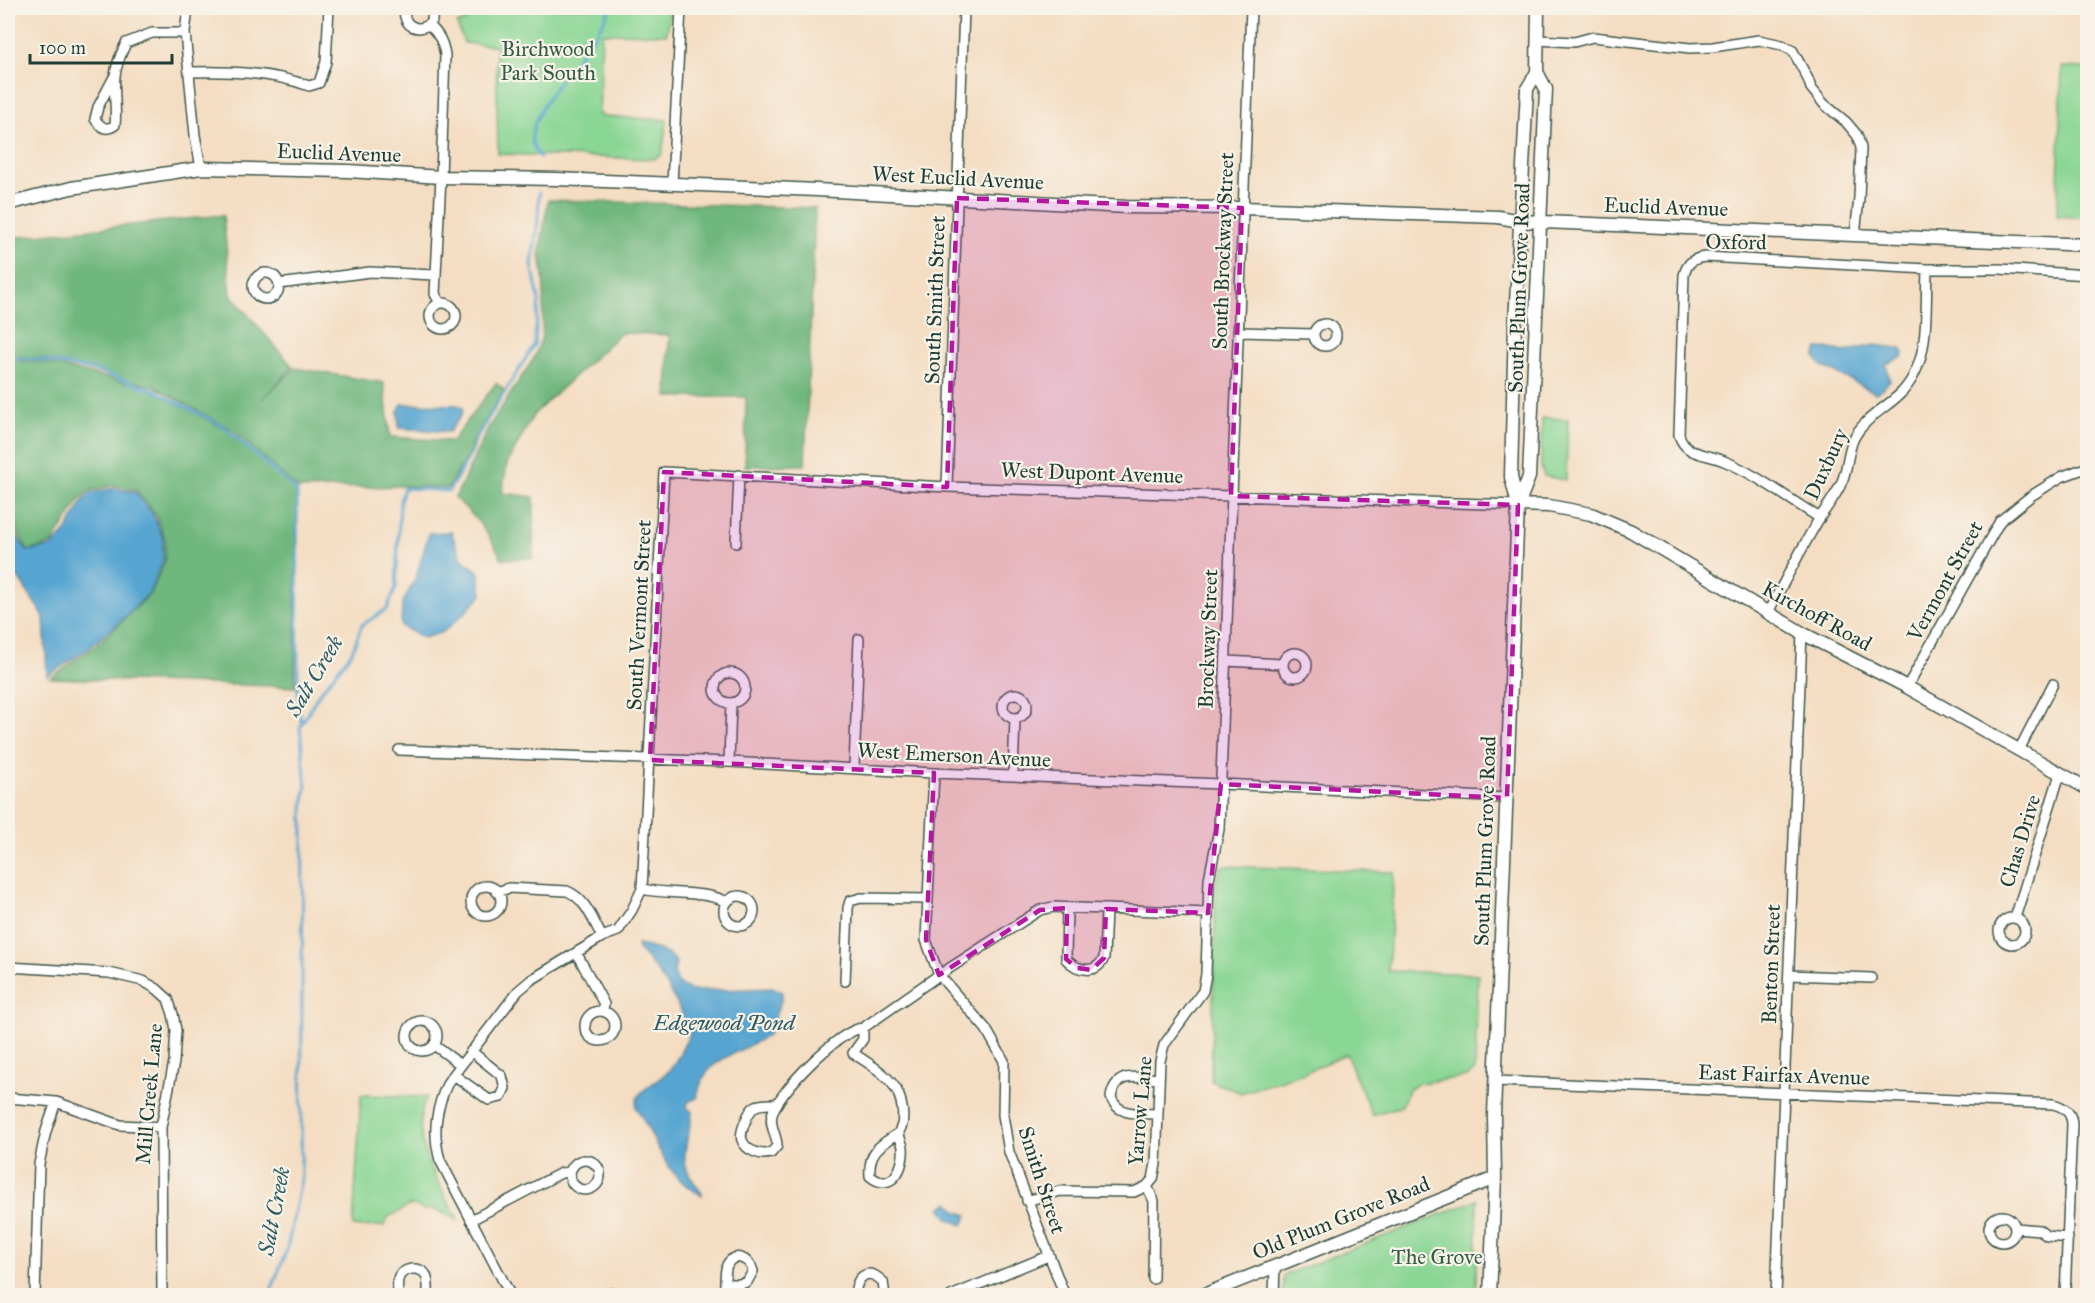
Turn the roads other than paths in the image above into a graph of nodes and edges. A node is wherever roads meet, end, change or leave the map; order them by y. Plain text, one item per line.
1 (188, 8) edge
2 (329, 8) edge
3 (405, 8) edge
4 (433, 8) edge
5 (681, 8) edge
6 (964, 8) edge
7 (1251, 8) edge
8 (1538, 8) edge
9 (429, 25) junction
10 (185, 33) junction
11 (1538, 40) junction
12 (189, 72) junction
13 (1537, 72) junction
14 (114, 77) junction
15 (201, 168) junction
16 (441, 177) junction
17 (672, 184) junction
18 (957, 198) junction
19 (8, 204) edge
20 (1242, 208) junction
21 (1520, 221) junction
22 (1541, 222) junction
23 (1855, 235) junction
24 (2088, 245) edge
25 (1927, 269) junction
26 (435, 274) junction
27 (2088, 275) edge
28 (279, 284) dead end
29 (440, 303) dead end
30 (1238, 332) junction
31 (1313, 334) dead end
32 (2088, 467) edge
33 (664, 472) joint
34 (739, 475) junction
35 (946, 487) junction
36 (1231, 496) junction
37 (1518, 505) junction
38 (1820, 518) junction
39 (736, 543) dead end
40 (1768, 612) junction
41 (1802, 633) junction
42 (859, 639) dead end
43 (1226, 661) junction
44 (1282, 664) dead end
45 (2054, 684) dead end
46 (1907, 687) junction
47 (731, 703) dead end
48 (1015, 718) dead end
49 (399, 750) dead end
50 (2019, 750) junction
51 (650, 760) junction
52 (729, 762) junction
53 (854, 768) junction
54 (934, 773) junction
55 (2060, 774) junction
56 (1013, 776) junction
57 (1221, 784) junction
58 (2088, 789) edge
59 (1507, 798) junction
60 (642, 889) junction
61 (497, 892) dead end
62 (928, 899) junction
63 (727, 902) dead end
64 (1067, 908) junction
65 (1106, 909) junction
66 (1208, 912) junction
67 (2015, 918) dead end
68 (602, 937) junction
69 (577, 954) junction
70 (8, 967) edge
71 (939, 975) junction
72 (1789, 975) junction
73 (1871, 978) dead end
74 (844, 981) dead end
75 (603, 1011) dead end
76 (863, 1028) junction
77 (836, 1043) junction
78 (434, 1045) dead end
79 (471, 1051) junction
80 (853, 1053) junction
81 (461, 1065) junction
82 (454, 1075) junction
83 (1159, 1079) junction
84 (1495, 1081) junction
85 (1783, 1093) junction
86 (8, 1098) edge
87 (56, 1102) junction
88 (776, 1104) junction
89 (1158, 1114) junction
90 (161, 1127) junction
91 (899, 1133) junction
92 (570, 1172) dead end
93 (1495, 1178) junction
94 (1147, 1186) junction
95 (1027, 1201) junction
96 (471, 1220) junction
97 (2016, 1228) dead end
98 (2068, 1238) junction
99 (1048, 1256) junction
100 (1275, 1265) junction
101 (1153, 1279) dead end
102 (725, 1284) dead end
103 (35, 1296) edge
104 (162, 1296) edge
105 (398, 1296) edge
106 (428, 1296) edge
107 (511, 1296) edge
108 (598, 1296) edge
109 (616, 1296) edge
110 (724, 1296) edge
111 (855, 1296) edge
112 (885, 1296) edge
113 (951, 1296) edge
114 (1065, 1296) edge
115 (1201, 1296) edge
116 (1274, 1296) edge
117 (1490, 1296) edge
118 (1776, 1296) edge
119 (2065, 1296) edge

1 - 10 street
2 - 12 street
3 - 9 street
4 - 9 street
5 - 17 street
6 - 18 street, South Smith Street
7 - 20 street, South Brockway Street
8 - 11 main road, South Plum Grove Road
9 - 16 street
10 - 12 street
10 - 14 street
11 - 13 main road, South Plum Grove Road
11 - 23 street
12 - 15 street
13 - 21 main road, South Plum Grove Road
13 - 22 main road, South Plum Grove Road
14 - 14 street
15 - 16 main road, Euclid Avenue
15 - 19 main road, Euclid Avenue
16 - 17 main road, Euclid Avenue
16 - 26 street
17 - 18 main road, West Euclid Avenue
18 - 20 main road, West Euclid Avenue
18 - 35 street, South Smith Street
20 - 21 main road, Euclid Avenue
20 - 30 street, South Brockway Street
21 - 22 main road, Euclid Avenue
21 - 37 main road, South Plum Grove Road
22 - 23 main road, Euclid Avenue
22 - 37 main road, South Plum Grove Road
23 - 24 main road, Euclid Avenue
25 - 27 street, Oxford
25 - 38 street, Duxbury
25 - 38 street, Oxford
26 - 28 street
26 - 29 street
30 - 31 street
30 - 36 street, South Brockway Street
32 - 46 street, Vermont Street
33 - 34 street, West Dupont Avenue
33 - 51 street, South Vermont Street
34 - 35 street, West Dupont Avenue
34 - 39 street
35 - 36 street, West Dupont Avenue
36 - 37 street, West Dupont Avenue
36 - 43 street, Brockway Street
37 - 40 main road, Kirchoff Road
37 - 59 main road, South Plum Grove Road
38 - 40 street, Duxbury
40 - 41 main road, Kirchoff Road
41 - 46 main road, Kirchoff Road
41 - 72 street, Benton Street
42 - 53 street
43 - 44 street
43 - 57 street, Brockway Street
45 - 50 street
46 - 50 main road, Kirchoff Road
47 - 52 street
48 - 56 street
49 - 51 street, West Emerson Avenue
50 - 55 main road, Kirchoff Road
51 - 52 street, West Emerson Avenue
51 - 60 street, South Vermont Street
52 - 53 street, West Emerson Avenue
53 - 54 street, West Emerson Avenue
54 - 56 street, West Emerson Avenue
54 - 62 street, Smith Street
55 - 58 main road, Kirchoff Road
55 - 67 street, Chas Drive
56 - 57 street, West Emerson Avenue
57 - 59 street, West Emerson Avenue
57 - 66 street, Yarrow Lane
59 - 84 main road, South Plum Grove Road
60 - 63 street
60 - 68 street
61 - 68 street
62 - 71 street, Smith Street
62 - 74 street
64 - 65 street
64 - 65 street
64 - 71 street
65 - 66 street
66 - 83 street, Yarrow Lane
68 - 69 street
69 - 75 street
69 - 79 street
70 - 90 street, Mill Creek Lane
71 - 76 street
71 - 95 street, Smith Street
72 - 73 street
72 - 85 street, Benton Street
76 - 77 street
76 - 80 street
77 - 80 street
77 - 88 street
78 - 81 street
79 - 81 street
79 - 82 street
80 - 91 street
81 - 82 street
82 - 96 street
83 - 89 street, Yarrow Lane
83 - 89 street
84 - 85 street, East Fairfax Avenue
84 - 93 main road, South Plum Grove Road
85 - 98 street, East Fairfax Avenue
85 - 118 street, Benton Street
86 - 87 street
87 - 90 street
87 - 103 street
88 - 88 street
89 - 94 street, Yarrow Lane
90 - 104 street, Mill Creek Lane
91 - 91 street
92 - 96 street
93 - 100 main road, Old Plum Grove Road
93 - 117 main road, South Plum Grove Road
94 - 95 street, Yarrow Lane
94 - 101 street
95 - 99 street, Smith Street
96 - 107 street
97 - 98 street
98 - 119 street
99 - 113 street
99 - 114 street, Smith Street
100 - 115 main road, Old Plum Grove Road
100 - 116 street
102 - 110 street
105 - 106 street
108 - 109 street
111 - 112 street

